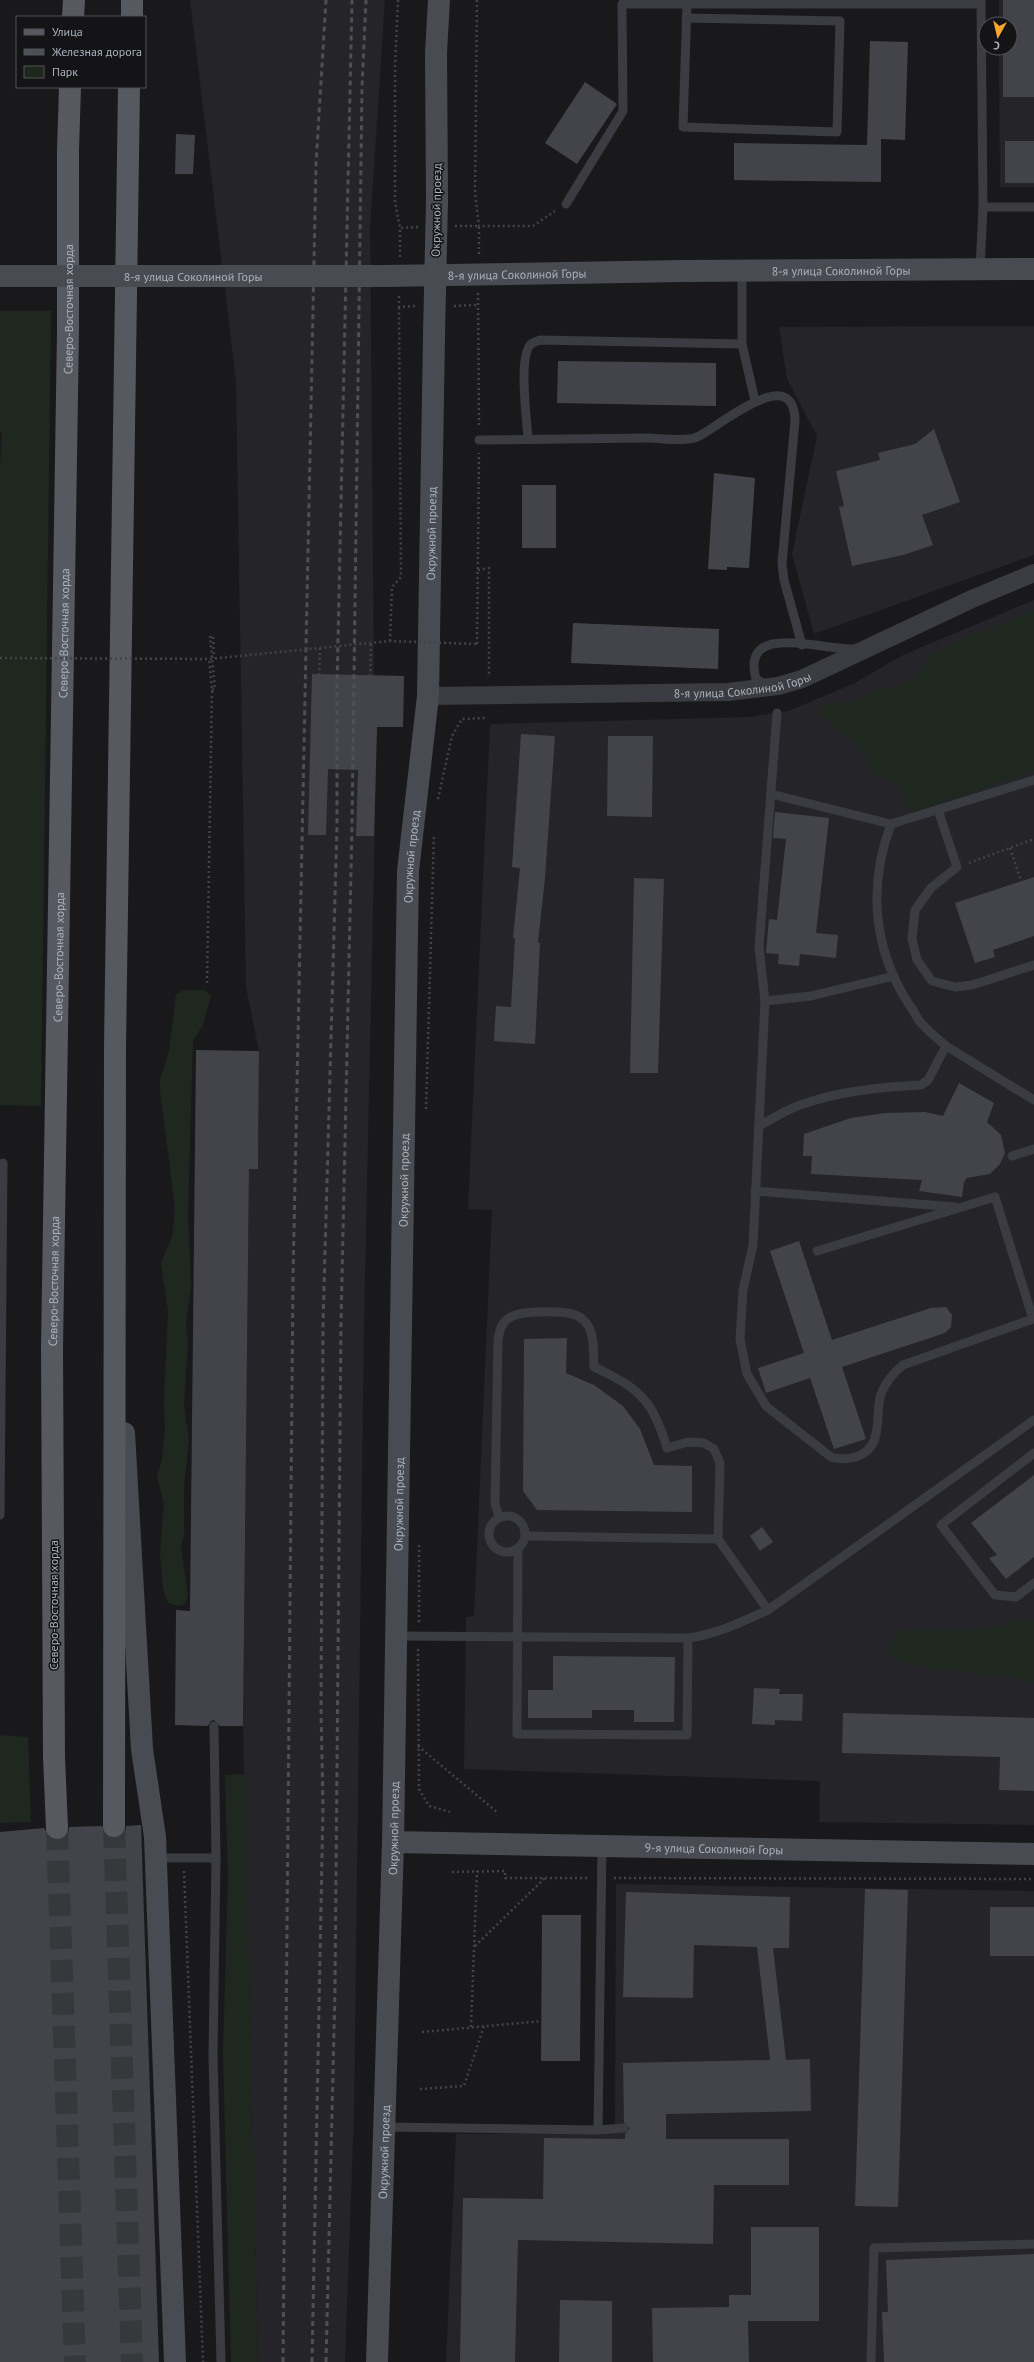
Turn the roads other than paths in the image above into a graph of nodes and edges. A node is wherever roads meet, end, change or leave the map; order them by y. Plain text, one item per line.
1 (74, 0) edge
2 (132, 0) edge
3 (440, 0) edge
4 (649, 2) edge
5 (699, 2) edge
6 (750, 2) edge
7 (835, 2) edge
8 (981, 2) edge
9 (686, 4) junction
10 (73, 16) edge
11 (132, 16) edge
12 (686, 18) junction
13 (70, 88) edge
14 (129, 88) edge
15 (566, 204) road end
16 (983, 207) junction
17 (1034, 207) edge
18 (980, 269) junction
19 (1034, 269) edge
20 (742, 270) junction
21 (435, 274) junction
22 (1, 276) edge
23 (742, 344) junction
24 (756, 401) junction
25 (528, 439) junction
26 (479, 440) dead end
27 (1034, 573) edge
28 (802, 644) junction
29 (872, 646) junction
30 (778, 686) junction
31 (428, 696) junction
32 (777, 713) dead end
33 (1034, 780) edge
34 (771, 794) junction
35 (938, 810) junction
36 (891, 824) junction
37 (1034, 965) edge
38 (894, 976) junction
39 (765, 1001) junction
40 (946, 1046) junction
41 (1034, 1100) edge
42 (759, 1126) junction
43 (1034, 1149) edge
44 (1012, 1156) dead end
45 (3, 1163) dead end
46 (755, 1191) junction
47 (960, 1207) junction
48 (817, 1251) dead end
49 (114, 1270) junction
50 (1034, 1319) edge
51 (1, 1374) edge
52 (1034, 1420) edge
53 (1034, 1453) edge
54 (0, 1515) edge
55 (499, 1517) junction
56 (525, 1536) junction
57 (718, 1539) junction
58 (518, 1548) junction
59 (1034, 1583) edge
60 (768, 1610) junction
61 (396, 1636) junction
62 (517, 1637) junction
63 (688, 1638) junction
64 (214, 1726) dead end
65 (114, 1826) tunnel mouth
66 (57, 1828) tunnel mouth
67 (393, 1842) junction
68 (602, 1846) junction
69 (1034, 1854) edge
70 (155, 1858) junction
71 (216, 1858) junction
72 (384, 2127) junction
73 (624, 2128) dead end
74 (598, 2130) junction
75 (1034, 2244) edge
76 (174, 2362) edge
77 (221, 2362) edge
78 (377, 2362) edge
79 (871, 2362) edge

1 - 10 main road
2 - 11 main road
3 - 21 street, Окружной проезд, bridge
4 - 9 lane
4 - 15 lane
5 - 6 lane
5 - 9 lane
6 - 7 lane
7 - 8 lane
8 - 16 lane
9 - 12 lane
12 - 12 lane
13 - 66 main road, Северо-Восточная хорда
14 - 49 main road
16 - 17 lane
16 - 18 lane
18 - 19 street, 8-я улица Соколиной Горы
18 - 20 street, 8-я улица Соколиной Горы
20 - 21 street, 8-я улица Соколиной Горы, bridge
20 - 23 lane
21 - 22 street, 8-я улица Соколиной Горы, bridge
21 - 31 street, Окружной проезд, bridge
23 - 24 lane
23 - 25 lane
24 - 25 lane
24 - 28 lane
25 - 26 lane
27 - 29 street, 8-я улица Соколиной Горы
28 - 29 lane
28 - 30 lane
29 - 30 street, 8-я улица Соколиной Горы
30 - 31 street, 8-я улица Соколиной Горы
31 - 61 street, Окружной проезд
32 - 34 lane
33 - 35 lane
34 - 36 lane
34 - 39 lane
35 - 36 lane
35 - 37 lane
36 - 38 lane
38 - 39 lane
38 - 40 lane
39 - 42 lane
40 - 41 lane
40 - 42 lane
42 - 46 lane
43 - 44 lane
45 - 51 lane
46 - 47 lane
46 - 50 lane
47 - 48 lane
47 - 50 lane
49 - 65 main road
49 - 70 street
51 - 54 lane
52 - 60 lane
53 - 59 lane
55 - 56 lane
55 - 57 lane
55 - 58 lane
56 - 57 lane
56 - 58 lane
57 - 60 lane
58 - 62 lane
60 - 63 lane
61 - 62 lane
61 - 67 street, Окружной проезд
62 - 63 lane
62 - 63 lane
64 - 71 lane
67 - 68 street, 9-я улица Соколиной Горы
67 - 72 street, Окружной проезд
68 - 69 street, 9-я улица Соколиной Горы
68 - 74 lane
70 - 71 lane
70 - 76 street
71 - 77 lane
72 - 74 lane
72 - 78 street, Окружной проезд
73 - 74 lane
75 - 79 lane

